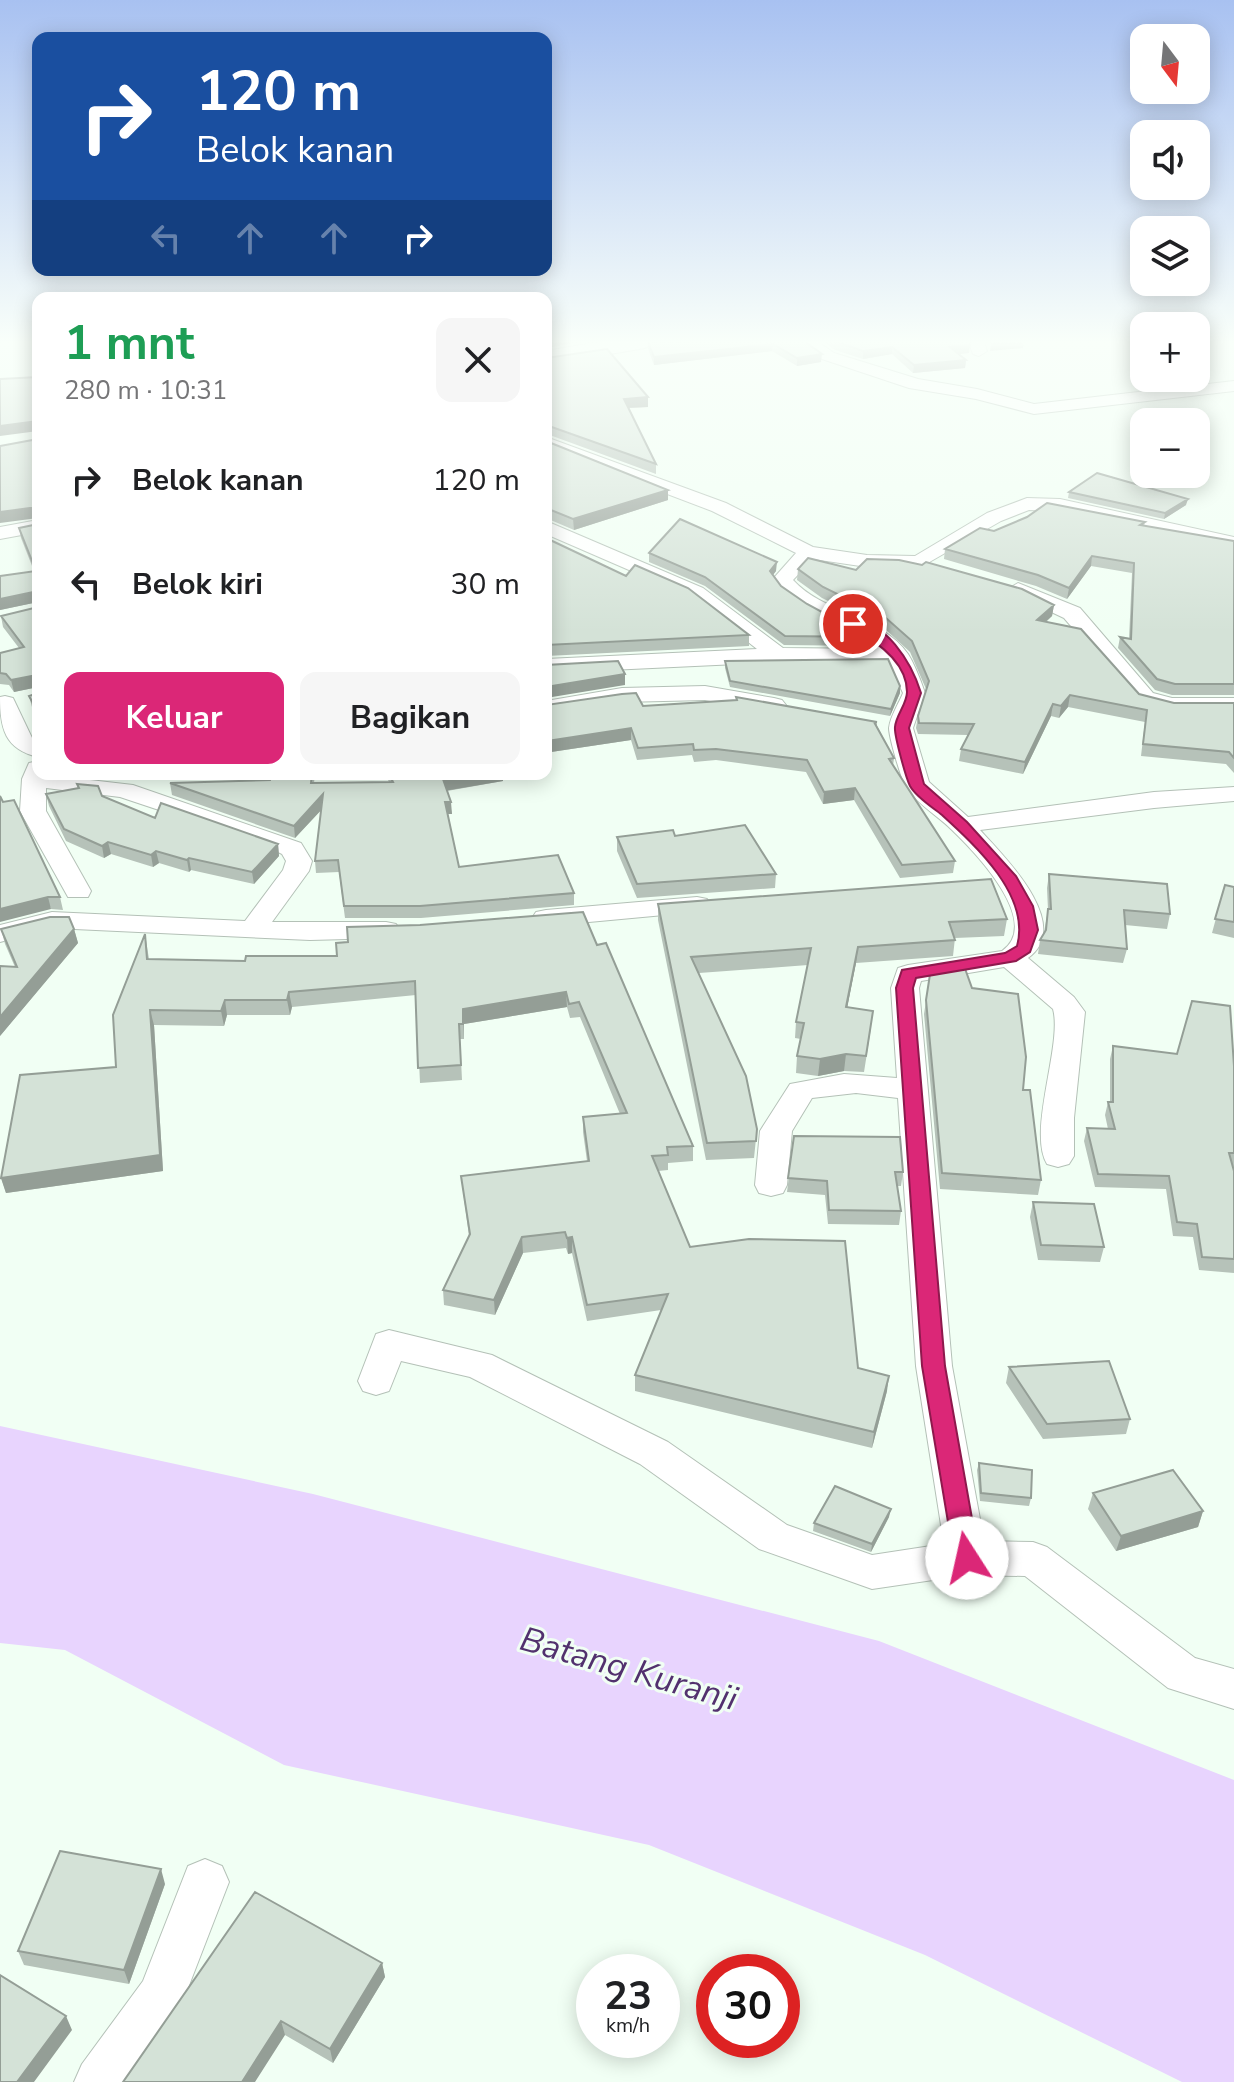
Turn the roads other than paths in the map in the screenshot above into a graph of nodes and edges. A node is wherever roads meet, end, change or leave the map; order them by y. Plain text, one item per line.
1 (552, 444) edge
2 (32, 527) edge
3 (552, 530) edge
4 (0, 533) edge
5 (1234, 543) edge
6 (808, 552) junction
7 (919, 562) junction
8 (949, 569) edge
9 (1002, 585) edge
10 (778, 655) junction
11 (898, 656) junction
12 (552, 666) edge
13 (11, 698) edge
14 (1234, 705) edge
15 (552, 707) edge
16 (796, 709) edge
17 (32, 748) edge
18 (36, 780) edge
19 (69, 780) edge
20 (1234, 794) edge
21 (962, 825) junction
22 (1010, 880) junction
23 (980, 882) edge
24 (78, 891) dead end
25 (717, 903) edge
26 (513, 921) edge
27 (405, 929) edge
28 (252, 930) junction
29 (0, 934) edge
30 (1010, 958) junction
31 (912, 1091) junction
32 (1058, 1156) dead end
33 (771, 1185) dead end
34 (376, 1381) dead end
35 (967, 1558) junction
36 (1234, 1689) edge
37 (205, 1882) dead end
38 (100, 2082) edge

1 - 6 street
2 - 4 street
3 - 10 street
5 - 7 street
6 - 7 street
6 - 11 street
7 - 8 street
9 - 14 street
10 - 11 street
10 - 12 street
11 - 21 street
13 - 17 street
15 - 16 street
18 - 24 street
19 - 28 street
20 - 21 street
21 - 22 street
22 - 23 street
22 - 30 street
25 - 26 street
27 - 28 street
28 - 29 street
30 - 31 street
30 - 32 street
31 - 33 street
31 - 35 street
34 - 35 street
35 - 36 street
37 - 38 street

